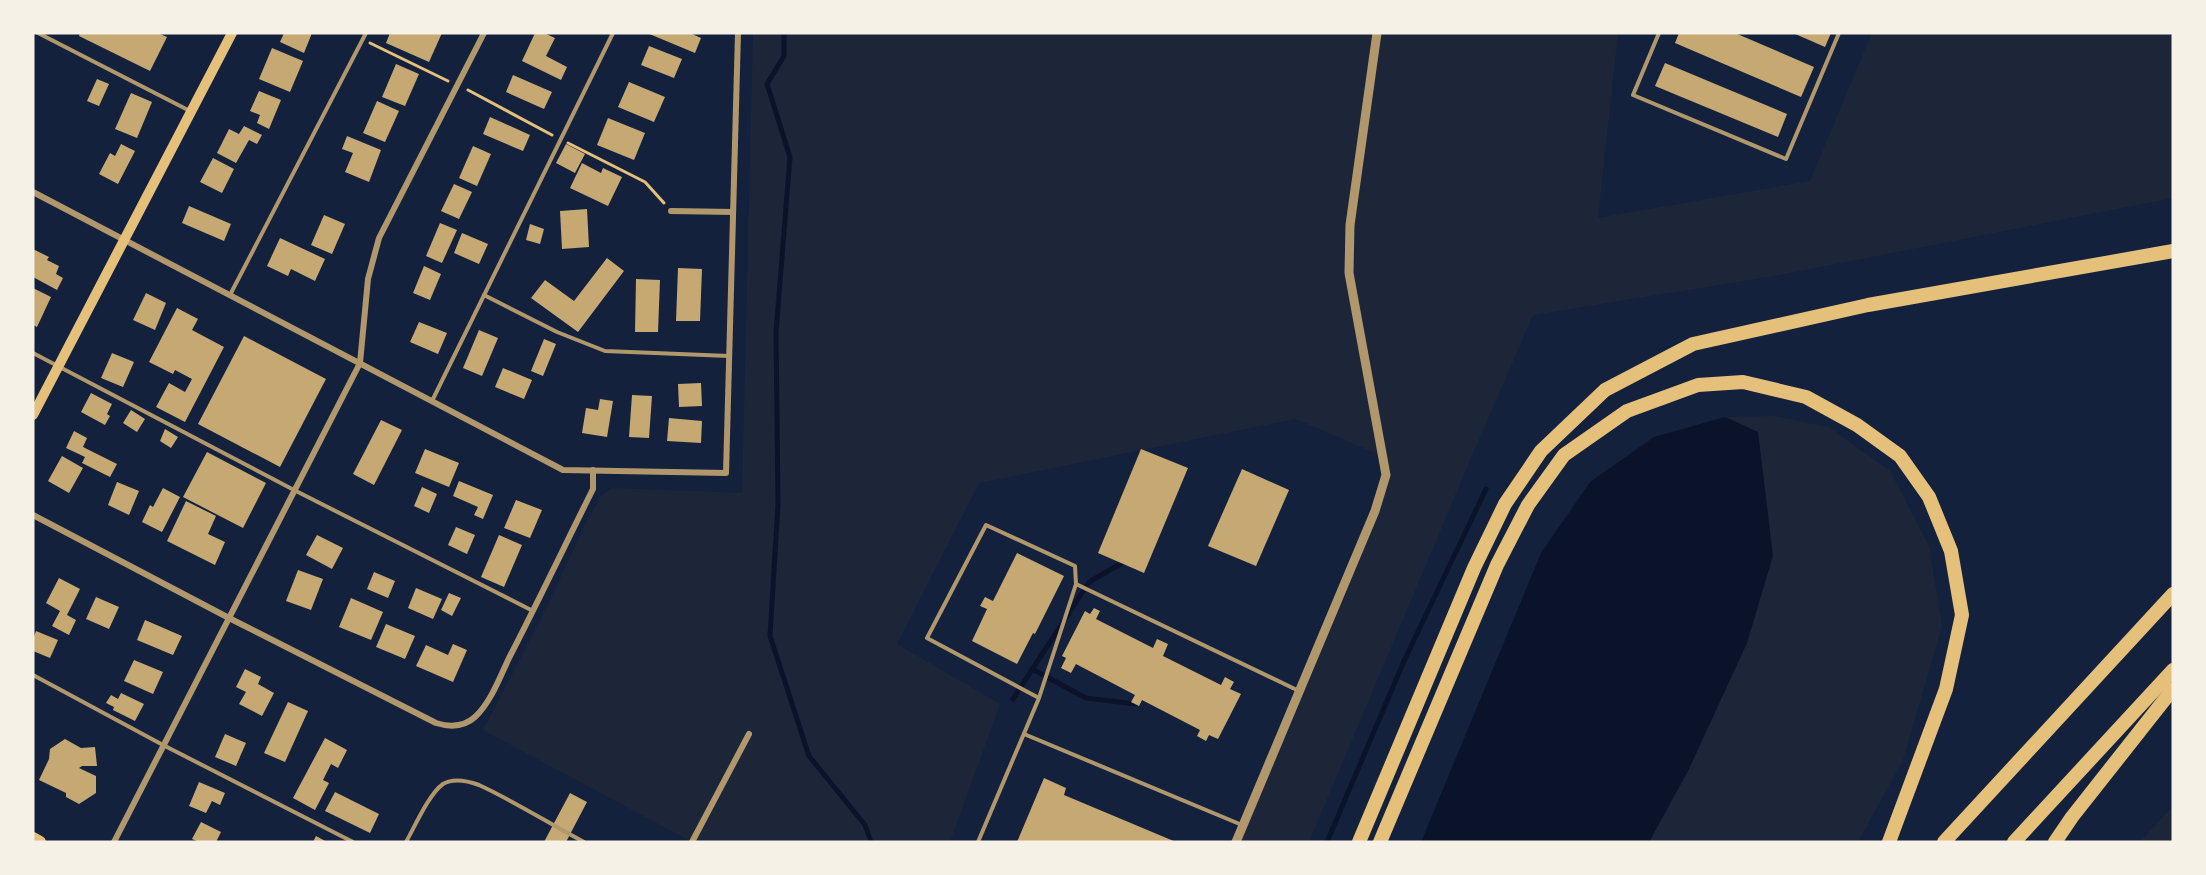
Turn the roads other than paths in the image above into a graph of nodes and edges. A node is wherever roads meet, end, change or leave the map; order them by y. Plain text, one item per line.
1 (38, 33) edge
2 (232, 33) edge
3 (366, 33) edge
4 (484, 33) edge
5 (613, 33) edge
6 (738, 33) edge
7 (1377, 33) edge
8 (1659, 33) edge
9 (1839, 33) edge
10 (191, 112) junction
11 (33, 192) edge
12 (671, 211) road end
13 (733, 212) junction
14 (124, 240) junction
15 (2173, 251) edge
16 (230, 295) junction
17 (484, 295) junction
18 (33, 353) edge
19 (729, 356) junction
20 (360, 363) junction
21 (59, 366) junction
22 (432, 401) junction
23 (33, 415) edge
24 (593, 470) junction
25 (294, 490) junction
26 (33, 515) edge
27 (1076, 584) junction
28 (2173, 594) edge
29 (533, 612) junction
30 (229, 618) junction
31 (2173, 670) edge
32 (33, 675) edge
33 (2173, 689) edge
34 (1299, 692) junction
35 (1039, 698) junction
36 (749, 734) dead end
37 (1024, 734) junction
38 (164, 745) junction
39 (1243, 825) junction
40 (33, 838) edge
41 (40, 842) edge
42 (114, 842) edge
43 (353, 842) edge
44 (406, 842) edge
45 (584, 842) edge
46 (692, 842) edge
47 (978, 842) edge
48 (1236, 842) edge
49 (1359, 842) edge
50 (1380, 842) edge
51 (1889, 842) edge
52 (1944, 842) edge
53 (2014, 842) edge
54 (2055, 842) edge

1 - 10 lane
2 - 10 main road
3 - 16 lane
4 - 20 street
5 - 17 lane
6 - 13 street
7 - 34 street
8 - 9 lane
10 - 14 main road
11 - 14 street
12 - 13 street
13 - 19 street
14 - 16 street
14 - 21 main road
15 - 49 highway
16 - 20 street
17 - 19 lane
17 - 22 lane
18 - 21 lane
19 - 24 street
20 - 22 street
20 - 25 street
21 - 23 main road
21 - 25 lane
22 - 24 street
24 - 29 street
25 - 29 lane
25 - 30 street
26 - 30 street
27 - 34 lane
27 - 35 lane
27 - 35 lane
28 - 52 highway
29 - 30 street
30 - 38 street
31 - 53 highway
32 - 38 lane
33 - 54 highway
34 - 39 street
35 - 37 lane
36 - 46 street
37 - 39 lane
37 - 47 lane
38 - 42 street
38 - 43 lane
39 - 48 street
40 - 41 main road
44 - 45 lane
50 - 51 highway

